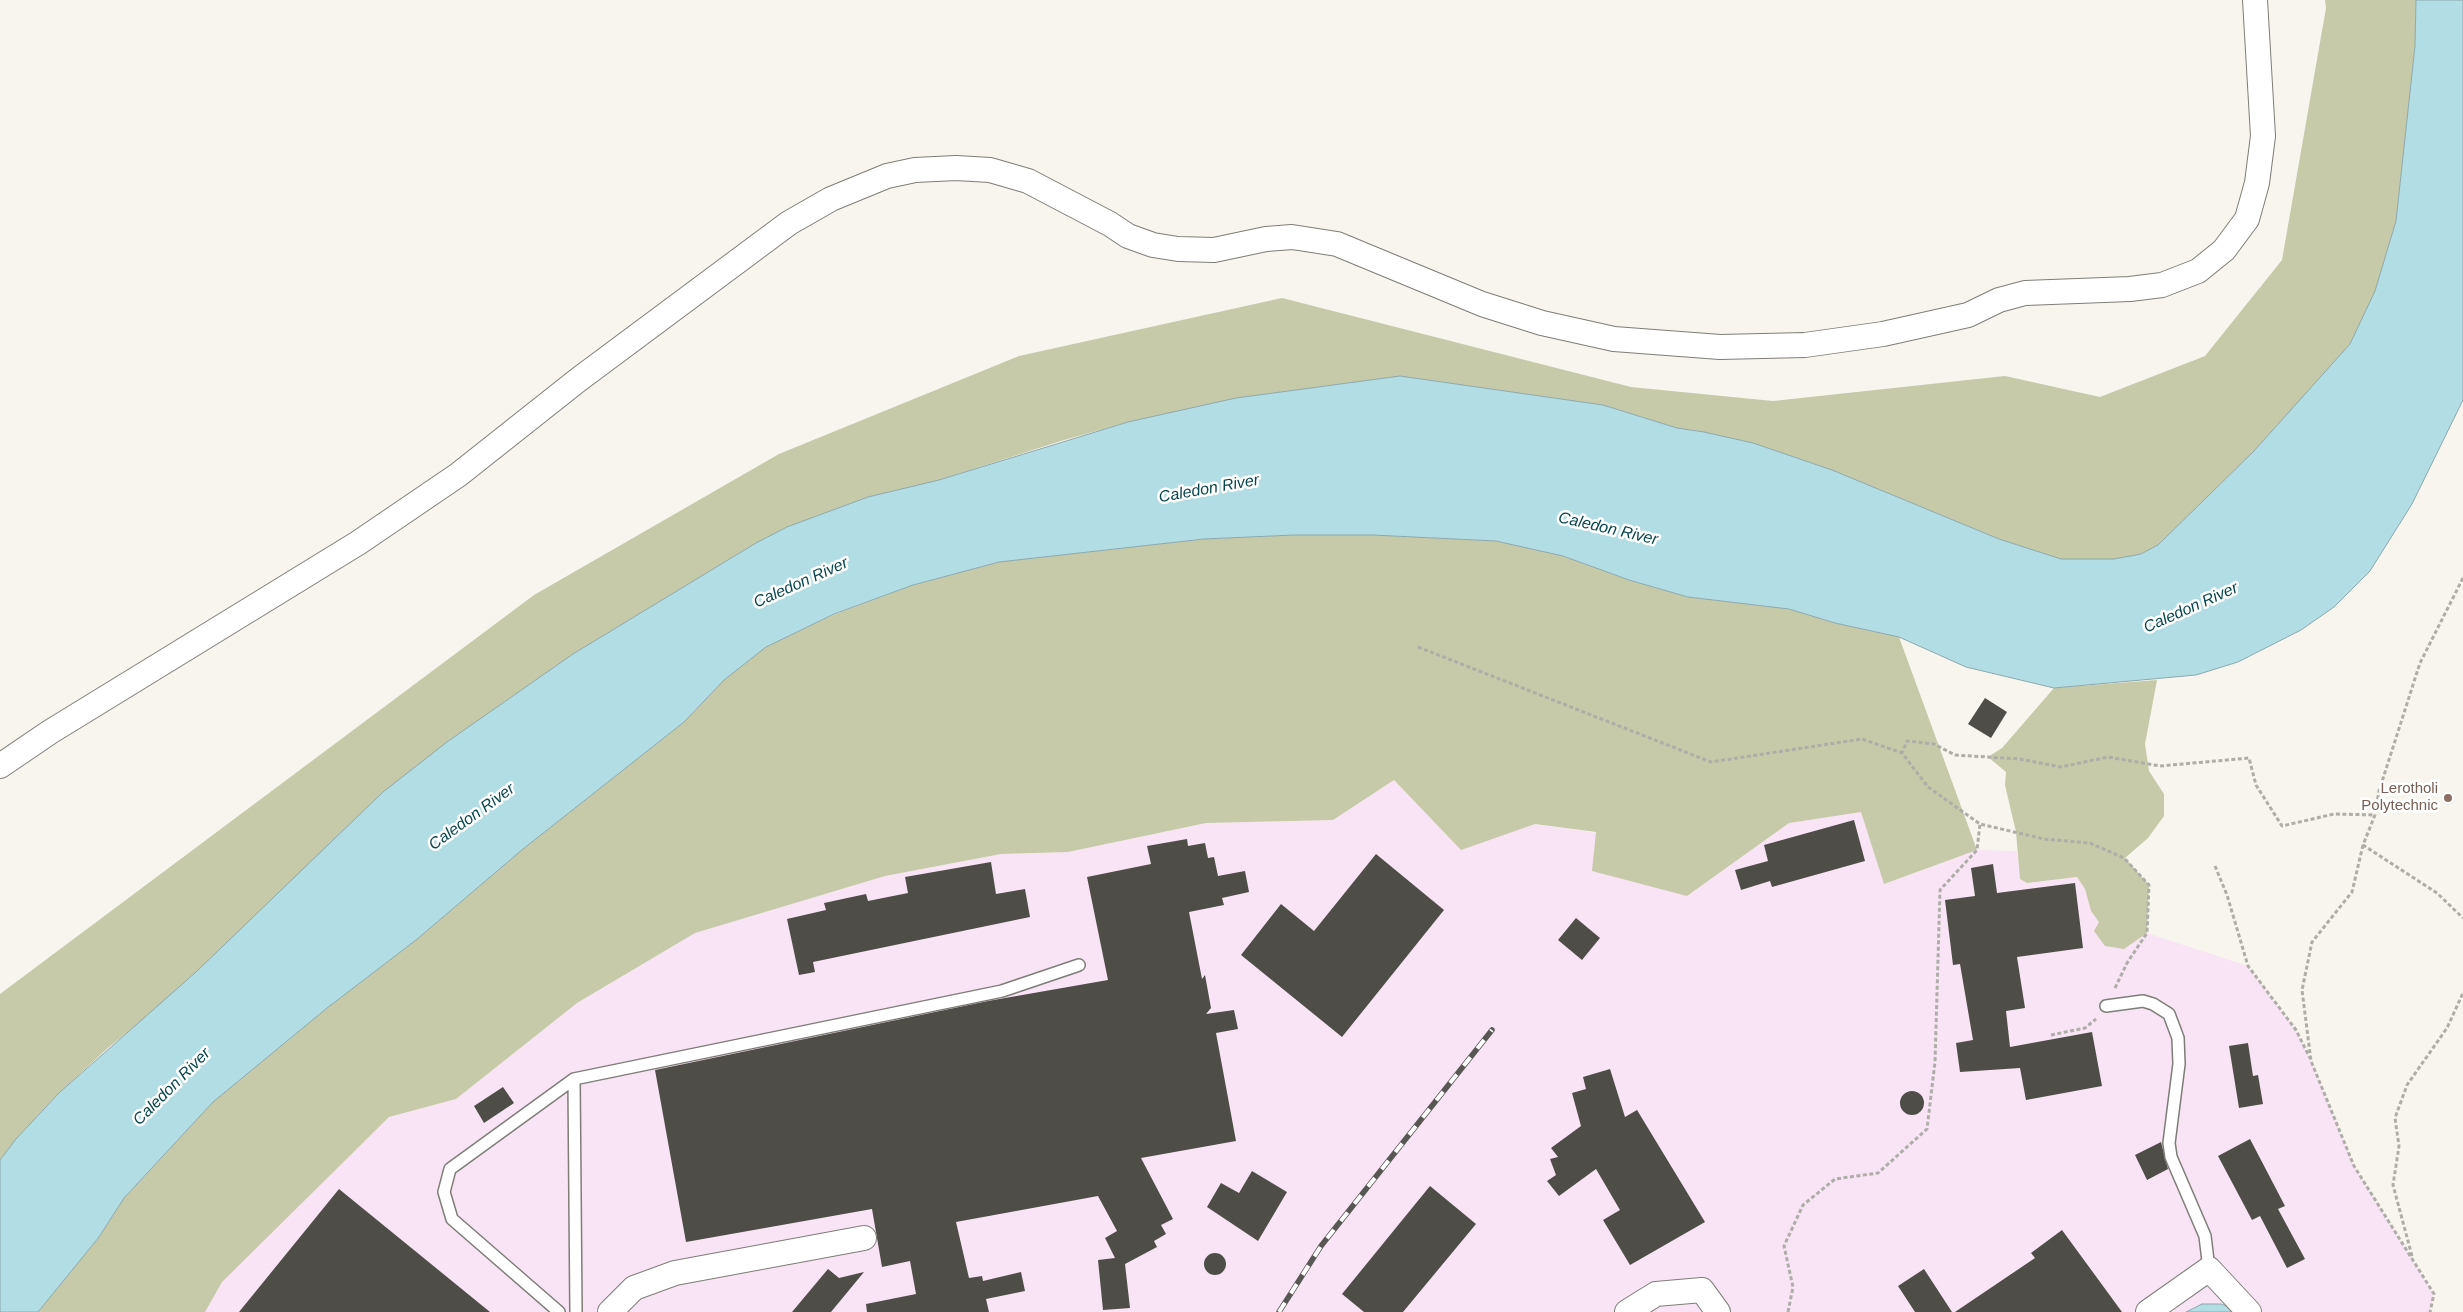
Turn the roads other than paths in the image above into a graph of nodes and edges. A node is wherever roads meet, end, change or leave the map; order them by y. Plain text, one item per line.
1 (2255, 0) edge
2 (0, 766) edge
3 (1079, 965) dead end
4 (2106, 1006) road end
5 (574, 1079) junction
6 (864, 1238) dead end
7 (2209, 1269) junction
8 (559, 1312) edge
9 (576, 1312) edge
10 (610, 1312) edge
11 (1627, 1312) edge
12 (1718, 1312) edge
13 (2148, 1312) edge
14 (2249, 1312) edge

1 - 2 street
3 - 5 lane
4 - 7 lane
5 - 8 lane
5 - 9 lane
6 - 10 street
7 - 13 street
7 - 14 street
11 - 12 street

